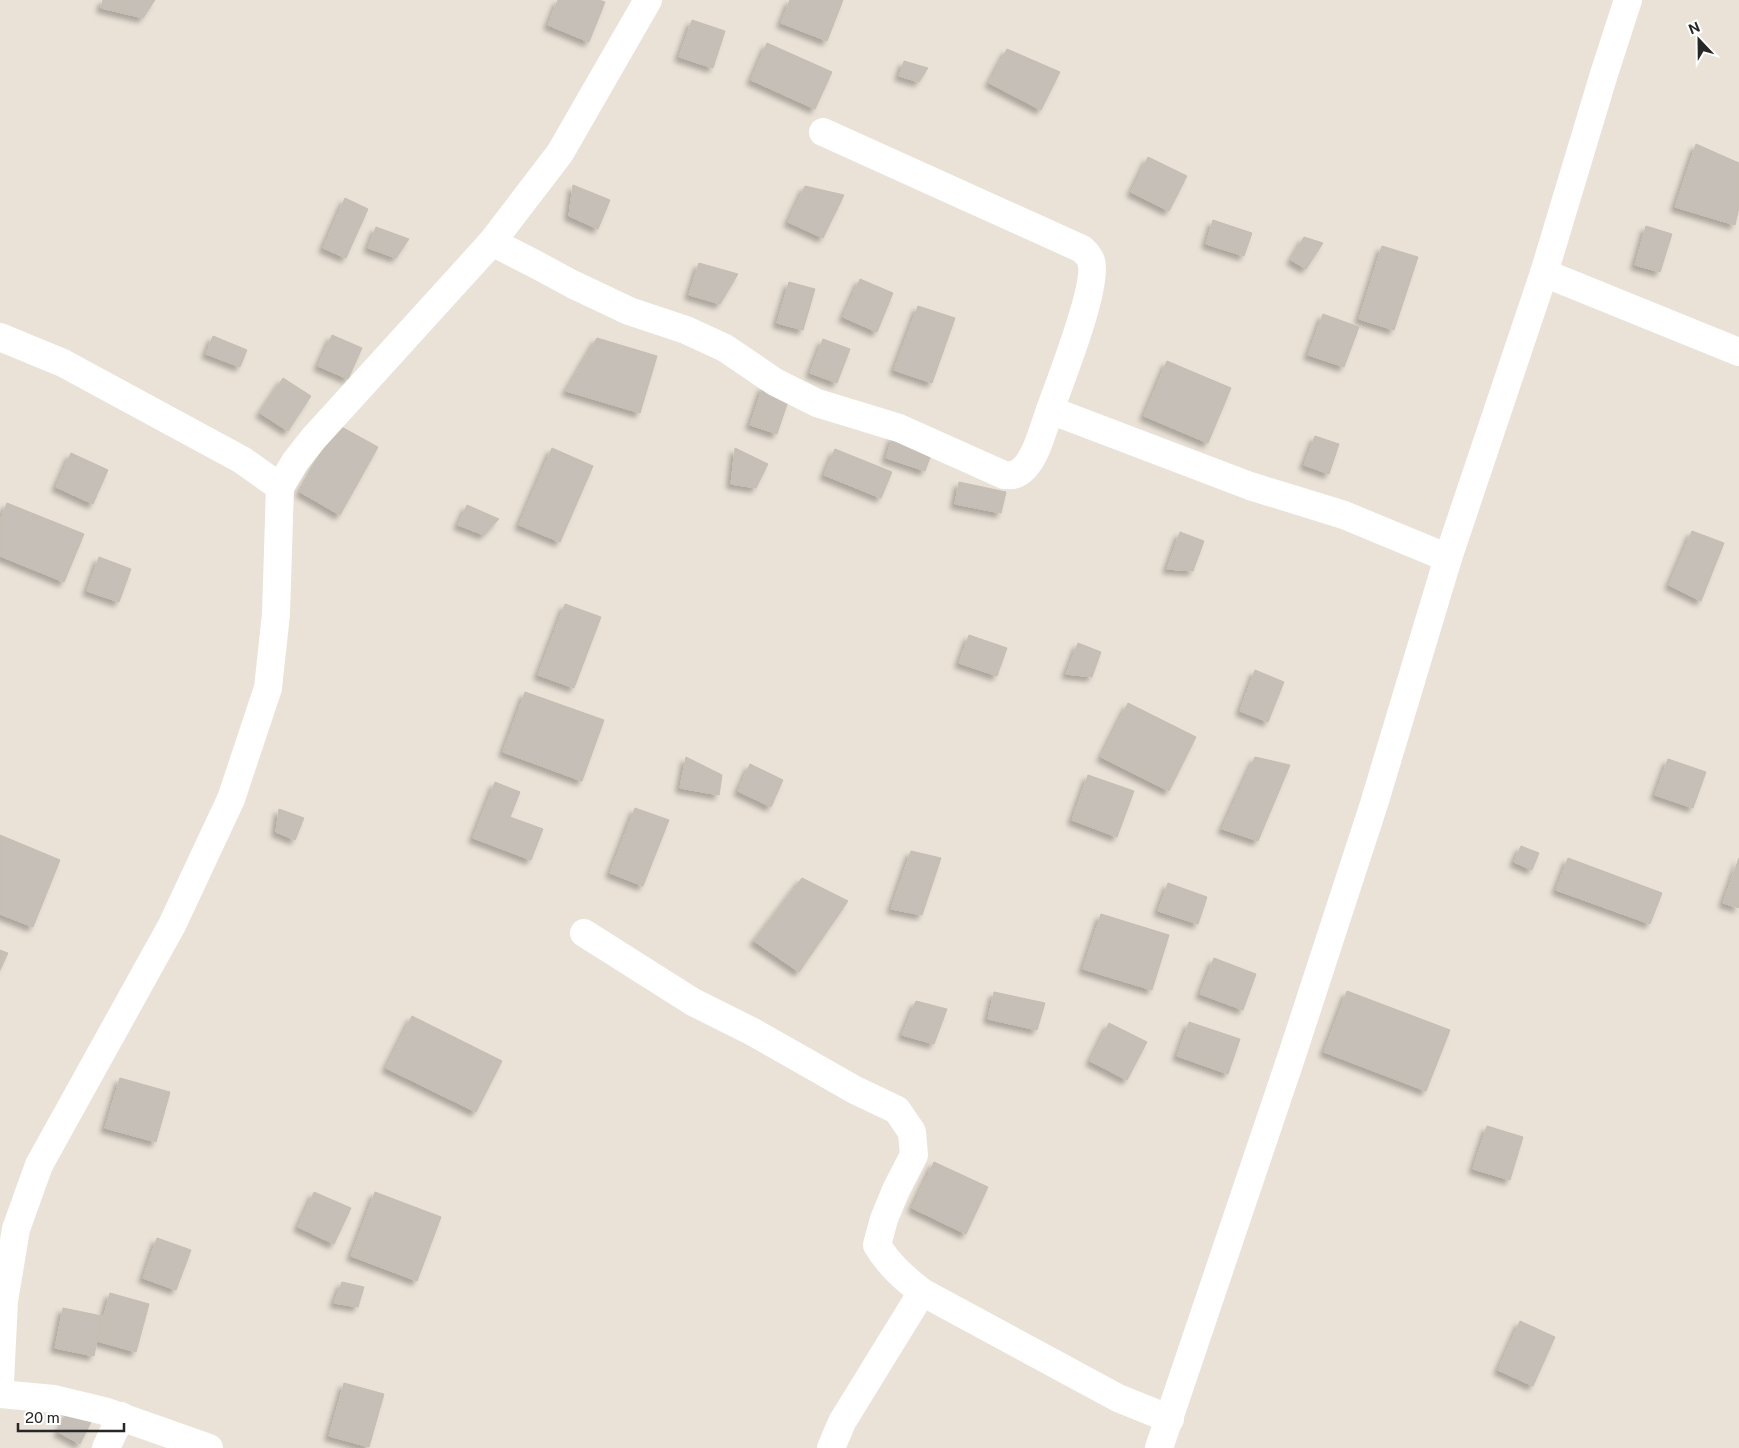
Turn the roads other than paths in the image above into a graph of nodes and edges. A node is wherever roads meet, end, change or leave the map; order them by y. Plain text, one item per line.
1 (648, 0) edge
2 (1628, 0) edge
3 (823, 132) dead end
4 (492, 242) junction
5 (1544, 273) junction
6 (0, 337) edge
7 (1739, 352) edge
8 (1050, 410) junction
9 (280, 487) junction
10 (1448, 558) junction
11 (584, 933) dead end
12 (922, 1292) junction
13 (0, 1382) edge
14 (0, 1394) edge
15 (121, 1416) junction
16 (1170, 1419) junction
17 (106, 1448) edge
18 (209, 1448) edge
19 (831, 1448) edge
20 (1159, 1448) edge

1 - 4 street
2 - 5 street
3 - 8 street
4 - 8 street
4 - 9 street
5 - 7 street
5 - 10 street
6 - 9 street
8 - 10 street
9 - 13 street
10 - 16 street
11 - 12 street
12 - 16 street
12 - 19 street
14 - 15 street
15 - 17 street
15 - 18 street
16 - 20 street

